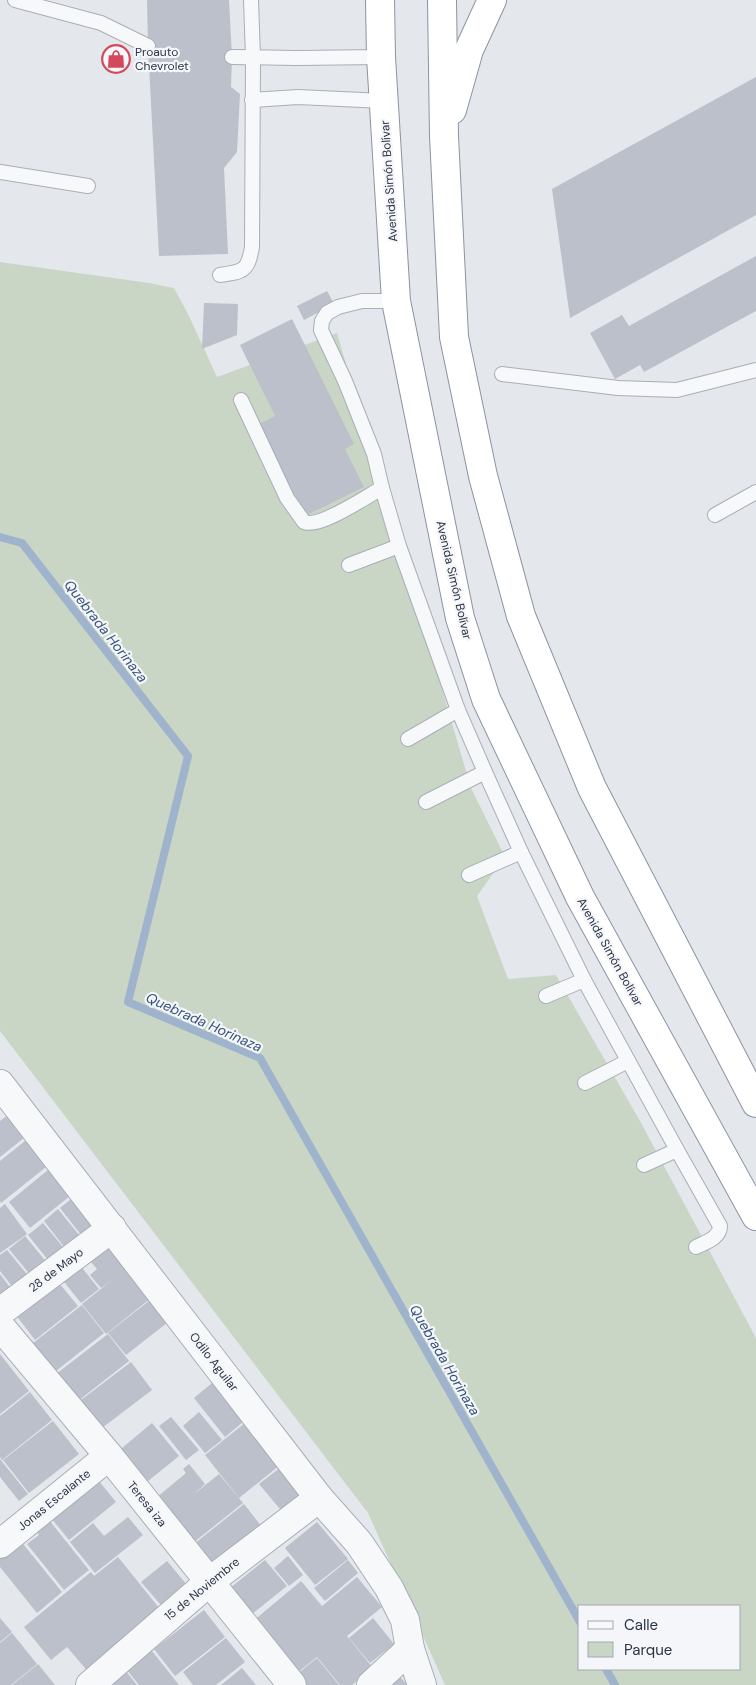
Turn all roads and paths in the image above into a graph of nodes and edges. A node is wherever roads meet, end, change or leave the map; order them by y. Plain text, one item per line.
1 (14, 0) edge
2 (251, 0) edge
3 (380, 0) edge
4 (442, 0) edge
5 (492, 0) edge
6 (148, 46) dead end
7 (232, 57) dead end
8 (253, 57) junction
9 (381, 57) junction
10 (252, 100) junction
11 (384, 101) junction
12 (444, 136) junction
13 (0, 172) edge
14 (88, 186) dead end
15 (220, 275) dead end
16 (396, 301) junction
17 (756, 370) edge
18 (502, 374) dead end
19 (241, 400) dead end
20 (382, 488) junction
21 (756, 492) edge
22 (715, 515) dead end
23 (399, 546) junction
24 (349, 564) dead end
25 (458, 710) junction
26 (408, 739) dead end
27 (484, 772) junction
28 (426, 802) dead end
29 (521, 852) junction
30 (468, 875) dead end
31 (584, 980) junction
32 (546, 996) dead end
33 (628, 1061) junction
34 (585, 1083) dead end
35 (2, 1092) edge
36 (756, 1103) edge
37 (677, 1150) junction
38 (644, 1165) dead end
39 (756, 1216) edge
40 (112, 1228) junction
41 (696, 1247) dead end
42 (0, 1312) edge
43 (0, 1326) edge
44 (109, 1456) junction
45 (319, 1498) junction
46 (0, 1544) edge
47 (209, 1582) junction
48 (410, 1649) junction
49 (90, 1685) edge
50 (292, 1685) edge
51 (371, 1685) edge
52 (422, 1685) edge

1 - 6 lane
2 - 8 lane
3 - 9 highway, Avenida Simón Bolívar
4 - 12 highway
5 - 12 highway
7 - 8 lane
8 - 9 lane
8 - 10 lane
9 - 11 highway, Avenida Simón Bolívar
10 - 11 lane
10 - 15 lane
11 - 16 highway, Avenida Simón Bolívar
12 - 36 highway
13 - 14 lane
16 - 20 lane
16 - 39 highway, Avenida Simón Bolívar
17 - 18 lane
19 - 20 lane
20 - 23 lane
21 - 22 lane
23 - 24 lane
23 - 25 lane
25 - 26 lane
25 - 27 lane
27 - 28 lane
27 - 29 lane
29 - 30 lane
29 - 31 lane
31 - 32 lane
31 - 33 lane
33 - 34 lane
33 - 37 lane
35 - 40 street, Odilo Aguilar
37 - 38 lane
37 - 41 lane
40 - 42 street, 28 de Mayo
40 - 45 street, Odilo Aguilar
43 - 44 street, Teresa iza
44 - 46 street, Jonas Escalante
44 - 47 street, Teresa iza
45 - 47 street, 15 de Noviembre
45 - 48 street, Odilo Aguilar
47 - 49 street, 15 de Noviembre
47 - 50 street, Teresa iza
48 - 51 street
48 - 52 street, Odilo Aguilar

